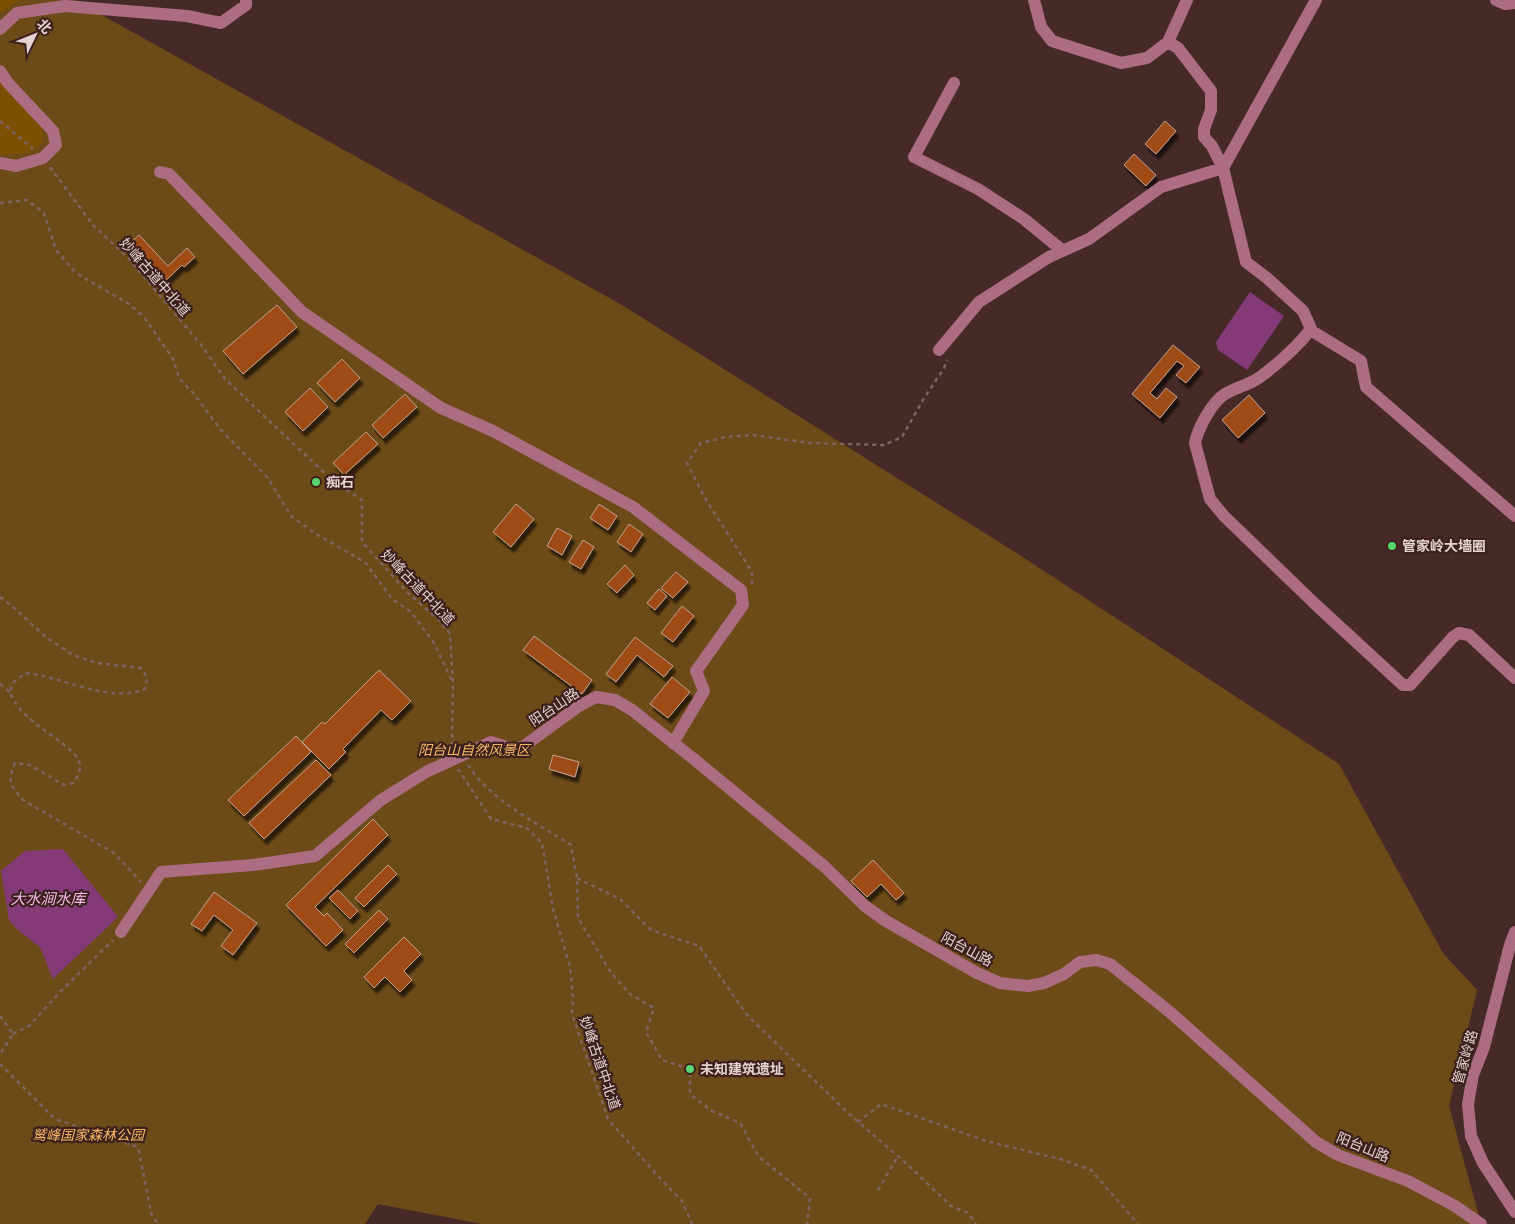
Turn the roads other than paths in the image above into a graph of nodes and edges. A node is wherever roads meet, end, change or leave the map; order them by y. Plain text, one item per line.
1 (246, 0) edge
2 (1034, 0) edge
3 (1187, 0) edge
4 (1316, 0) edge
5 (1496, 0) edge
6 (1515, 3) edge
7 (0, 28) edge
8 (1168, 42) junction
9 (0, 71) edge
10 (954, 83) dead end
11 (0, 163) edge
12 (1223, 168) junction
13 (160, 172) dead end
14 (1063, 251) junction
15 (1311, 329) junction
16 (939, 350) dead end
17 (1515, 516) edge
18 (1515, 678) edge
19 (674, 743) junction
20 (122, 932) road end
21 (1515, 932) edge
22 (1515, 1212) edge
23 (1480, 1224) edge

1 - 7 street
2 - 8 street
3 - 8 street
4 - 12 street
5 - 6 street
8 - 12 street
9 - 11 street
10 - 14 street
12 - 14 street
12 - 15 street
13 - 19 street
14 - 16 street
15 - 17 street
15 - 18 street
19 - 20 street, 阳台山路
19 - 23 street, 阳台山路
21 - 22 street, 管家岭路

